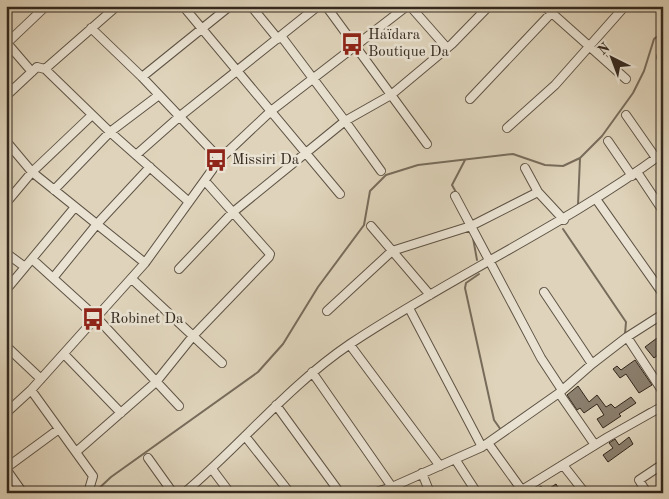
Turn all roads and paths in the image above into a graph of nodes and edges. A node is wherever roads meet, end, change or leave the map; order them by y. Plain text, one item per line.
1 (46, 6) edge
2 (116, 6) edge
3 (183, 6) edge
4 (230, 6) edge
5 (251, 6) edge
6 (318, 6) edge
7 (326, 6) edge
8 (408, 6) edge
9 (489, 6) edge
10 (544, 6) edge
11 (558, 6) edge
12 (625, 6) edge
13 (552, 13) junction
14 (92, 28) junction
15 (202, 29) junction
16 (280, 38) junction
17 (6, 43) edge
18 (355, 46) junction
19 (589, 46) junction
20 (447, 48) junction
21 (45, 69) junction
22 (32, 72) junction
23 (238, 72) junction
24 (142, 78) junction
25 (313, 79) junction
26 (626, 79) dead end
27 (159, 95) junction
28 (391, 95) junction
29 (6, 96) edge
30 (470, 99) dead end
31 (271, 112) junction
32 (92, 114) junction
33 (626, 115) dead end
34 (179, 117) junction
35 (345, 121) junction
36 (507, 128) dead end
37 (110, 132) junction
38 (6, 141) edge
39 (608, 142) dead end
40 (427, 144) dead end
41 (306, 154) junction
42 (136, 156) junction
43 (659, 156) edge
44 (220, 159) junction
45 (150, 168) junction
46 (526, 168) dead end
47 (380, 171) dead end
48 (32, 172) junction
49 (635, 174) junction
50 (205, 181) junction
51 (54, 190) junction
52 (538, 192) junction
53 (340, 194) dead end
54 (455, 196) dead end
55 (596, 199) junction
56 (189, 202) junction
57 (6, 203) edge
58 (75, 207) junction
59 (663, 211) edge
60 (232, 213) junction
61 (564, 220) junction
62 (97, 224) junction
63 (371, 226) dead end
64 (471, 226) junction
65 (392, 252) junction
66 (6, 253) edge
67 (32, 259) junction
68 (489, 260) junction
69 (145, 263) junction
70 (25, 267) junction
71 (179, 269) dead end
72 (53, 278) junction
73 (132, 278) junction
74 (6, 290) edge
75 (544, 292) dead end
76 (663, 294) edge
77 (430, 295) junction
78 (409, 308) junction
79 (327, 311) dead end
80 (663, 314) edge
81 (97, 318) junction
82 (192, 336) junction
83 (627, 337) junction
84 (350, 345) junction
85 (6, 346) edge
86 (64, 354) junction
87 (222, 363) dead end
88 (592, 364) junction
89 (312, 372) junction
90 (41, 379) junction
91 (156, 382) junction
92 (31, 390) junction
93 (560, 391) junction
94 (663, 392) edge
95 (276, 405) junction
96 (179, 406) dead end
97 (663, 406) edge
98 (6, 412) edge
99 (121, 413) junction
100 (59, 429) junction
101 (245, 436) junction
102 (485, 445) junction
103 (594, 445) junction
104 (76, 452) junction
105 (148, 458) dead end
106 (455, 459) junction
107 (563, 465) junction
108 (663, 465) edge
109 (440, 466) junction
110 (6, 468) edge
111 (212, 469) junction
112 (422, 474) junction
113 (392, 487) junction
114 (523, 491) edge
115 (23, 493) edge
116 (88, 493) edge
117 (173, 493) edge
118 (184, 493) edge
119 (230, 493) edge
120 (290, 493) edge
121 (340, 493) edge
122 (373, 493) edge
123 (430, 493) edge
124 (477, 493) edge
125 (585, 493) edge
126 (647, 493) edge

1 - 17 street
2 - 14 street
3 - 15 street
4 - 15 street
5 - 16 street
6 - 16 street
7 - 18 street
8 - 18 street
8 - 20 street
9 - 20 street
10 - 13 street
11 - 13 street
12 - 19 street
13 - 19 street
13 - 30 street
14 - 21 street
14 - 24 street
15 - 23 street
15 - 24 street
16 - 23 street
16 - 25 street
17 - 22 street
18 - 25 street
18 - 28 street
19 - 26 street
19 - 36 street
20 - 28 street
21 - 22 street
21 - 32 street
22 - 29 street
23 - 31 street
23 - 34 street
24 - 27 street
25 - 31 street
25 - 35 street
27 - 34 street
27 - 37 street
28 - 35 street
28 - 40 street
31 - 41 street
31 - 44 street
32 - 37 street
32 - 48 street
33 - 43 street
34 - 42 street
34 - 44 street
35 - 41 street
35 - 47 street
37 - 42 street
37 - 51 street
38 - 48 street
39 - 49 street
41 - 53 street
41 - 60 street
42 - 45 street
43 - 49 street
44 - 50 street
45 - 56 street
45 - 62 street
46 - 52 street
48 - 51 street
48 - 57 street
49 - 55 street
49 - 59 street
50 - 56 street
50 - 60 street
51 - 58 street
52 - 61 street
52 - 64 street
54 - 64 street
55 - 61 street
55 - 76 street
56 - 69 street
58 - 62 street
58 - 67 street
60 - 71 street
60 - 82 street
61 - 68 street
62 - 69 street
62 - 72 street
63 - 65 street
64 - 65 street
64 - 68 street
65 - 77 street
65 - 79 street
66 - 70 street
67 - 70 street
67 - 72 street
68 - 77 street
68 - 93 street
69 - 73 street
70 - 74 street
72 - 81 street
73 - 81 street
73 - 82 street
75 - 88 street
77 - 78 street
78 - 84 street
78 - 102 street
80 - 83 street
81 - 86 street
81 - 91 street
82 - 87 street
82 - 91 street
83 - 88 street
83 - 94 street
84 - 89 street
84 - 109 street
85 - 90 street
86 - 90 street
86 - 99 street
88 - 93 street
89 - 95 street
89 - 113 street
90 - 92 street
91 - 96 street
91 - 99 street
92 - 98 street
92 - 100 street
93 - 102 street
93 - 103 street
95 - 101 street
95 - 121 street
97 - 103 street
99 - 104 street
100 - 104 street
100 - 110 street
101 - 111 street
101 - 120 street
102 - 106 street
102 - 114 street
103 - 107 street
104 - 116 street
105 - 117 street
106 - 109 street
106 - 124 street
107 - 114 street
107 - 125 street
108 - 126 street
109 - 112 street
110 - 115 street
111 - 118 street
111 - 119 street
112 - 113 street
112 - 123 street
113 - 122 street

